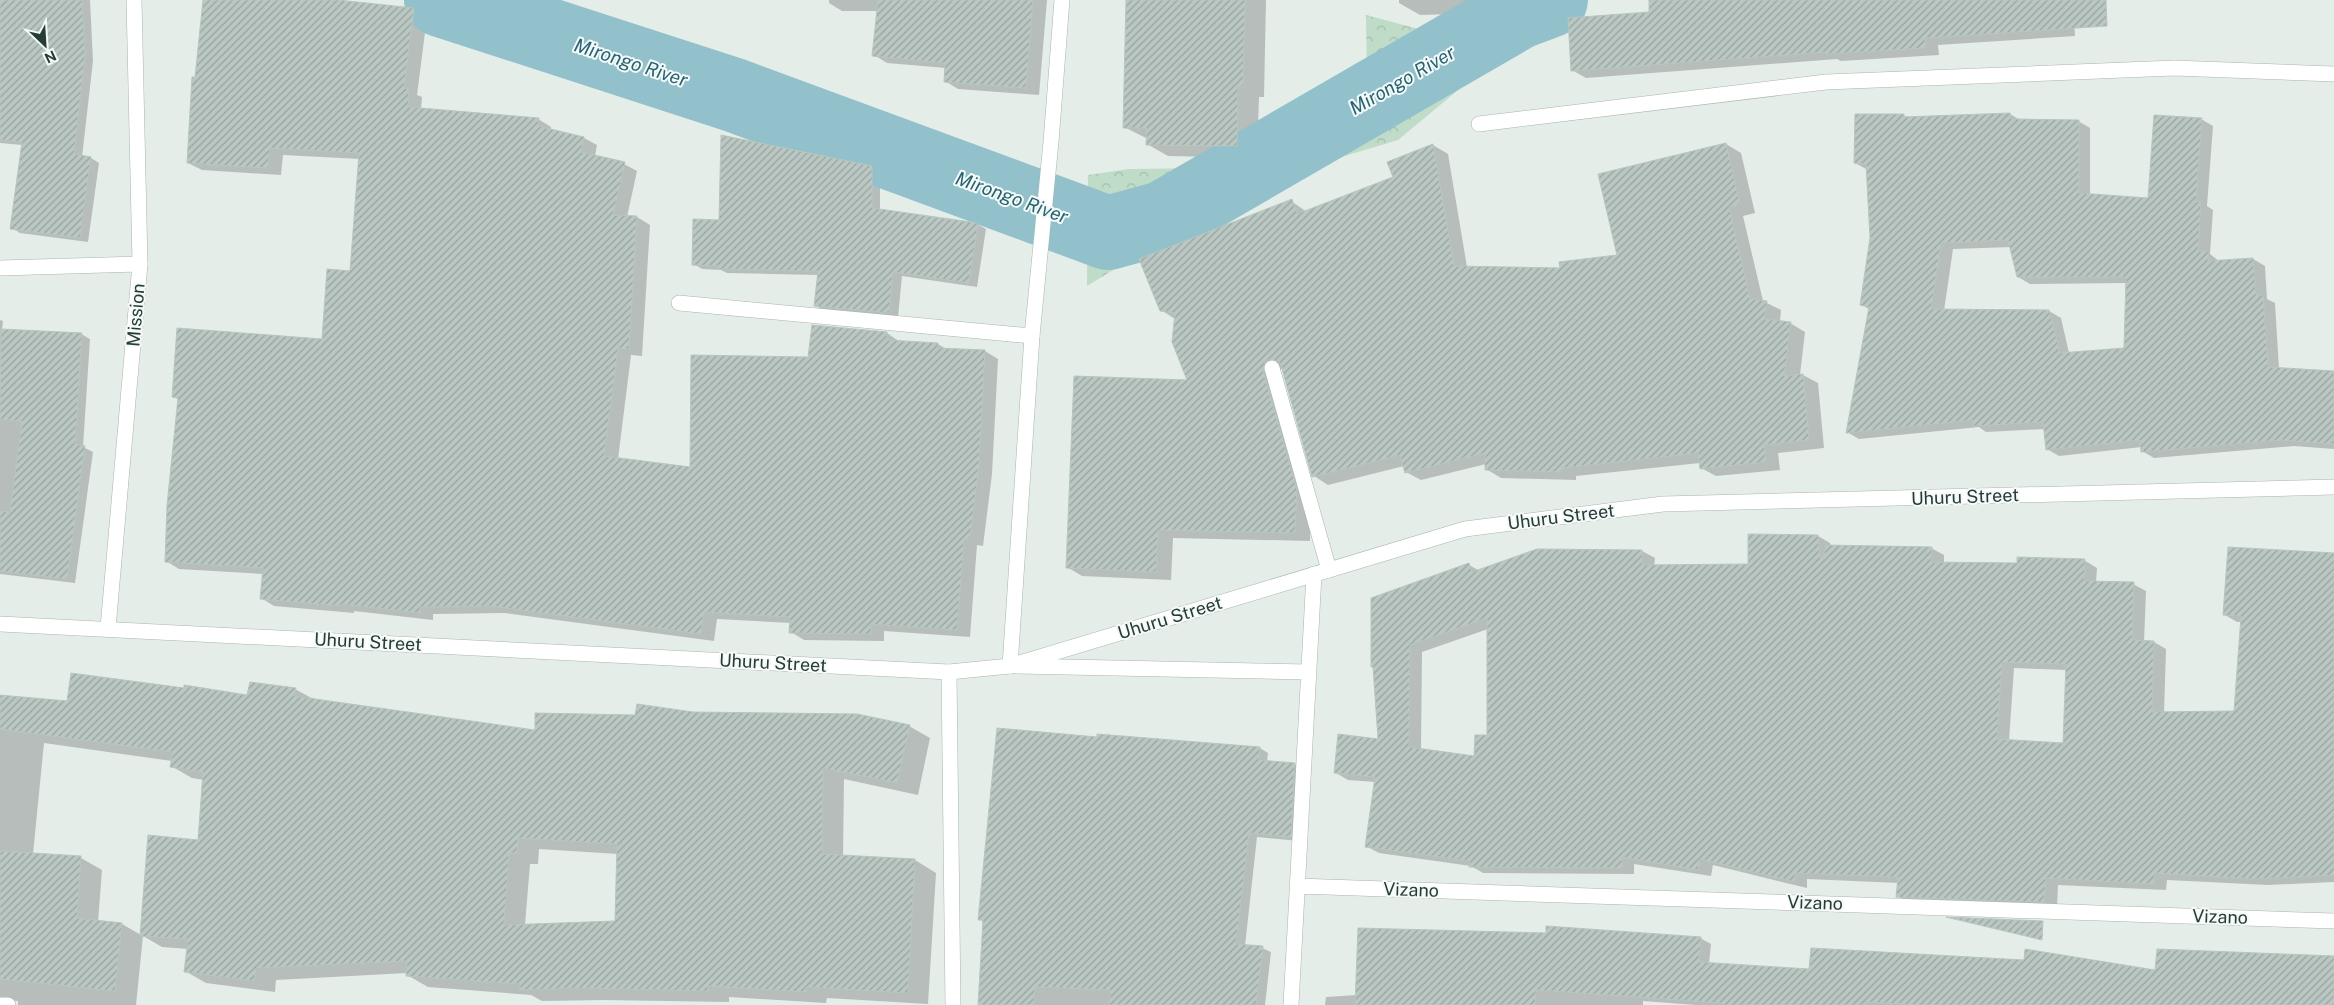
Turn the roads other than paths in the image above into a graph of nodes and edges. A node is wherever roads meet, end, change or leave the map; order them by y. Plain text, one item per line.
1 (134, 0) edge
2 (1062, 0) edge
3 (2334, 74) edge
4 (1480, 124) dead end
5 (140, 264) junction
6 (0, 268) edge
7 (680, 303) dead end
8 (1032, 336) junction
9 (1272, 368) dead end
10 (2334, 487) edge
11 (1321, 572) junction
12 (0, 624) edge
13 (108, 628) junction
14 (1010, 666) junction
15 (949, 672) junction
16 (1309, 672) junction
17 (1297, 886) junction
18 (2334, 921) edge
19 (0, 1004) edge
20 (8, 1005) edge
21 (953, 1005) edge
22 (1291, 1005) edge

1 - 5 street, Mission
2 - 8 street
3 - 4 street
5 - 6 street
5 - 13 street, Mission
7 - 8 street
8 - 14 street
9 - 11 street
10 - 11 street, Uhuru Street
11 - 14 street, Uhuru Street
11 - 16 street
12 - 13 street, Uhuru Street
13 - 15 street, Uhuru Street
14 - 15 street, Uhuru Street
14 - 16 street
15 - 21 street
16 - 17 street
17 - 18 street, Vizano
17 - 22 street
19 - 20 street

